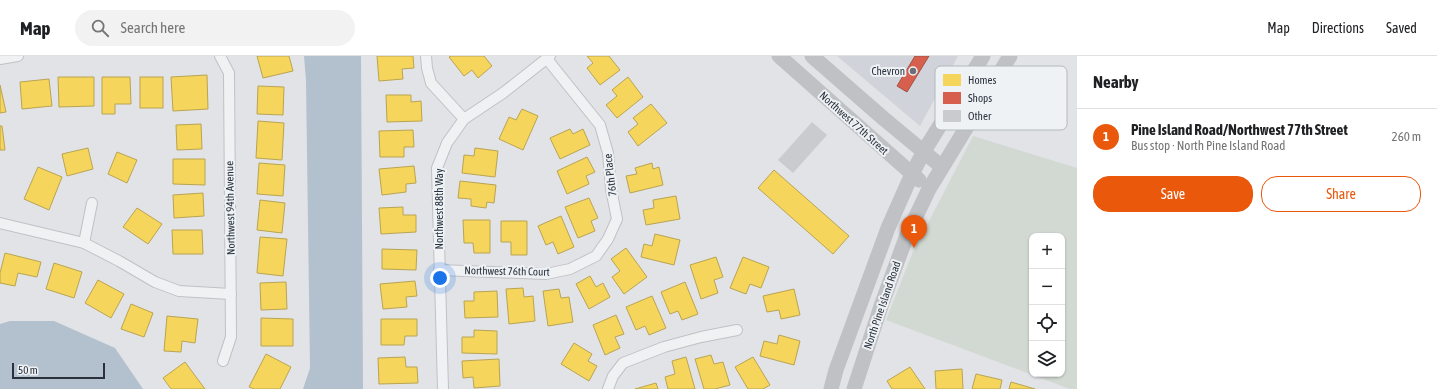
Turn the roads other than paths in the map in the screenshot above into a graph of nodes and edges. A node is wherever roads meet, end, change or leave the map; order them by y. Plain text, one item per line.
1 (18, 56) edge
2 (220, 56) edge
3 (426, 56) edge
4 (779, 56) edge
5 (812, 56) edge
6 (983, 56) edge
7 (1010, 56) edge
8 (549, 57) edge
9 (0, 59) edge
10 (977, 66) edge
11 (1004, 66) edge
12 (825, 67) junction
13 (813, 86) junction
14 (464, 119) junction
15 (937, 130) edge
16 (965, 130) edge
17 (924, 151) junction
18 (942, 167) junction
19 (912, 174) junction
20 (929, 189) junction
21 (92, 203) dead end
22 (0, 223) edge
23 (84, 243) junction
24 (596, 256) joint
25 (439, 270) junction
26 (231, 294) junction
27 (737, 330) dead end
28 (223, 361) dead end
29 (443, 389) edge
30 (608, 389) edge
31 (831, 389) edge
32 (854, 389) edge

1 - 9 street
2 - 26 street, Northwest 94th Avenue
3 - 14 street
4 - 13 main road, Northwest 77th Street
5 - 12 main road, Northwest 77th Street
6 - 10 main road, North Pine Island Road
7 - 11 main road, North Pine Island Road
8 - 14 street, Northwest 88th Way
8 - 24 street, 76th Place
12 - 13 main road
12 - 17 main road, Northwest 77th Street
13 - 19 main road, Northwest 77th Street
14 - 25 street, Northwest 88th Way
15 - 17 main road, North Pine Island Road
16 - 18 main road, North Pine Island Road
17 - 18 main road, Northwest 77th Street
17 - 19 main road, North Pine Island Road
18 - 20 main road, North Pine Island Road
19 - 20 main road, Northwest 77th Street
19 - 31 main road, North Pine Island Road
20 - 32 main road, North Pine Island Road
21 - 23 street
22 - 23 street
23 - 26 street
24 - 25 street, Northwest 76th Court
25 - 29 street, Northwest 88th Way
26 - 28 street, Northwest 94th Avenue
27 - 30 street

